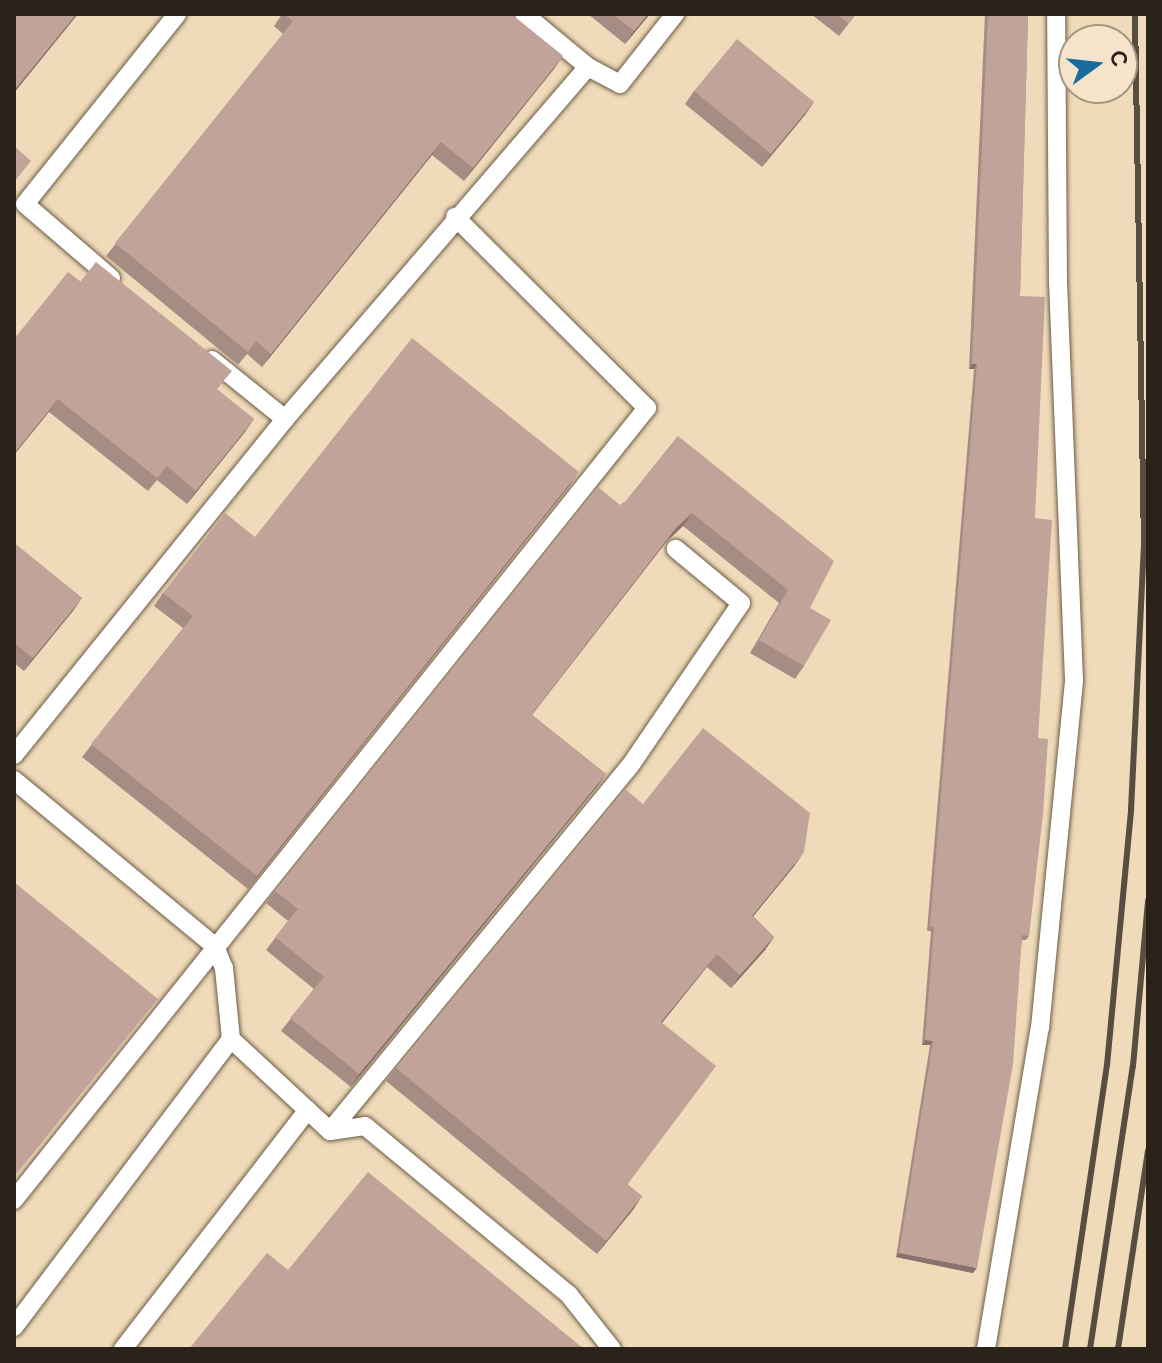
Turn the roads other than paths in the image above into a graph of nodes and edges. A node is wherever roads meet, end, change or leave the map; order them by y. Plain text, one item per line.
1 (177, 14) edge
2 (524, 14) edge
3 (675, 14) edge
4 (1056, 14) edge
5 (588, 67) junction
6 (20, 211) edge
7 (455, 217) junction
8 (128, 292) edge
9 (201, 350) edge
10 (285, 419) junction
11 (676, 549) edge
12 (14, 755) edge
13 (14, 780) edge
14 (215, 946) junction
15 (231, 1039) junction
16 (308, 1110) junction
17 (330, 1131) junction
18 (14, 1200) edge
19 (14, 1327) edge
20 (123, 1349) edge
21 (612, 1349) edge
22 (986, 1349) edge

1 - 6 lane
2 - 5 lane
3 - 5 lane
4 - 22 lane
5 - 7 lane
6 - 8 lane
7 - 10 lane
7 - 14 lane
9 - 10 lane
10 - 12 lane
11 - 17 lane
13 - 14 lane
14 - 15 lane
14 - 18 lane
15 - 16 lane
15 - 19 lane
16 - 17 lane
16 - 20 lane
17 - 21 lane

